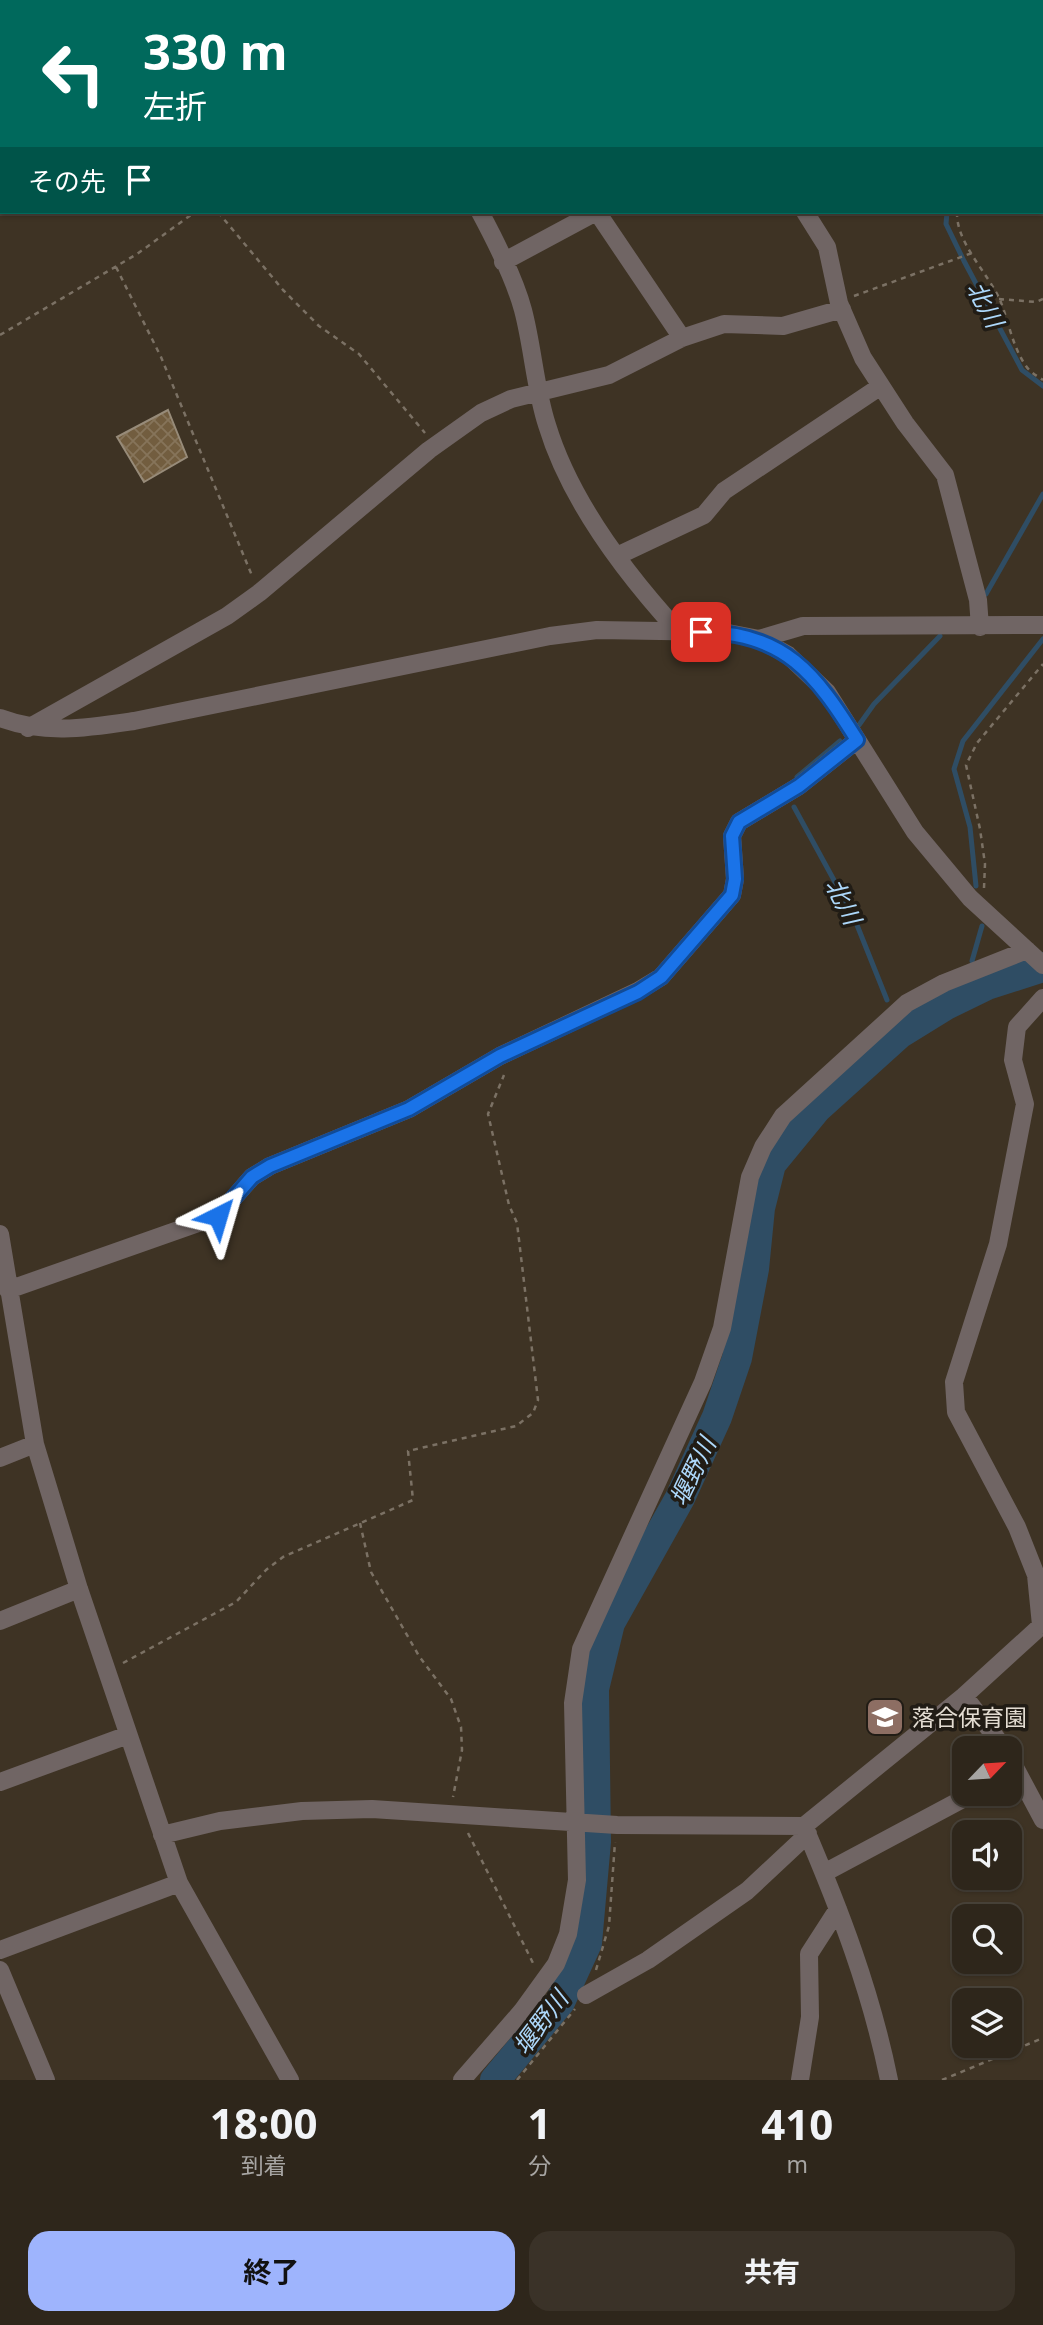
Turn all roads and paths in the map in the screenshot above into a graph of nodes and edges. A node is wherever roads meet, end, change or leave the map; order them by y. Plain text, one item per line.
1 (192, 214) edge
2 (220, 214) edge
3 (481, 214) edge
4 (592, 214) edge
5 (597, 214) edge
6 (806, 214) edge
7 (957, 214) edge
8 (972, 253) junction
9 (503, 262) junction
10 (116, 267) junction
11 (999, 299) junction
12 (1043, 299) edge
13 (841, 306) junction
14 (0, 335) edge
15 (682, 338) junction
16 (1043, 380) edge
17 (881, 386) junction
18 (541, 393) junction
19 (436, 445) junction
20 (617, 556) junction
21 (259, 593) junction
22 (1041, 625) edge
23 (980, 627) junction
24 (678, 631) junction
25 (759, 639) junction
26 (1043, 664) edge
27 (9, 724) edge
28 (857, 740) junction
29 (984, 911) junction
30 (1034, 956) edge
31 (1043, 998) edge
32 (505, 1054) junction
33 (0, 1234) edge
34 (8, 1290) junction
35 (35, 1444) junction
36 (0, 1458) edge
37 (360, 1523) junction
38 (79, 1589) junction
39 (0, 1621) edge
40 (1042, 1625) edge
41 (107, 1671) junction
42 (964, 1696) junction
43 (128, 1735) junction
44 (995, 1736) edge
45 (0, 1782) edge
46 (1022, 1784) edge
47 (952, 1805) edge
48 (454, 1814) junction
49 (1043, 1819) edge
50 (577, 1822) junction
51 (617, 1825) junction
52 (806, 1830) junction
53 (162, 1835) junction
54 (824, 1874) junction
55 (178, 1883) junction
56 (838, 1909) junction
57 (0, 1950) edge
58 (0, 1969) edge
59 (542, 1982) junction
60 (586, 1995) junction
61 (1043, 2038) edge
62 (46, 2080) edge
63 (290, 2080) edge
64 (463, 2080) edge
65 (517, 2080) edge
66 (800, 2080) edge
67 (889, 2080) edge
68 (942, 2080) edge

1 - 10 path
2 - 19 path
3 - 9 street
4 - 9 street
5 - 15 street
6 - 13 street
7 - 8 path
8 - 11 path
8 - 13 path
9 - 18 street
10 - 14 path
10 - 21 path
11 - 12 path
11 - 16 path
13 - 15 street
13 - 17 street
15 - 18 street
17 - 20 street
17 - 23 street
18 - 19 street
18 - 20 street
19 - 21 street
20 - 24 street
21 - 27 street
22 - 23 street
23 - 25 street
24 - 25 street
24 - 27 street
25 - 28 street
26 - 29 path
28 - 29 street
28 - 32 street
29 - 30 street
30 - 50 street
31 - 40 street
32 - 34 street
32 - 37 path
33 - 34 street
34 - 35 street
35 - 36 street
35 - 38 street
37 - 41 path
37 - 48 path
38 - 39 street
38 - 41 street
40 - 42 street
41 - 43 street
42 - 44 street
42 - 52 street
43 - 45 street
43 - 53 street
46 - 49 street
47 - 54 street
48 - 50 street
48 - 53 street
48 - 59 path
50 - 51 street
50 - 59 street
51 - 52 street
51 - 60 path
52 - 54 street
52 - 60 street
53 - 55 street
54 - 56 street
55 - 57 street
55 - 63 street
56 - 66 street
56 - 67 street
58 - 62 street
59 - 64 street
60 - 65 path
61 - 68 path

